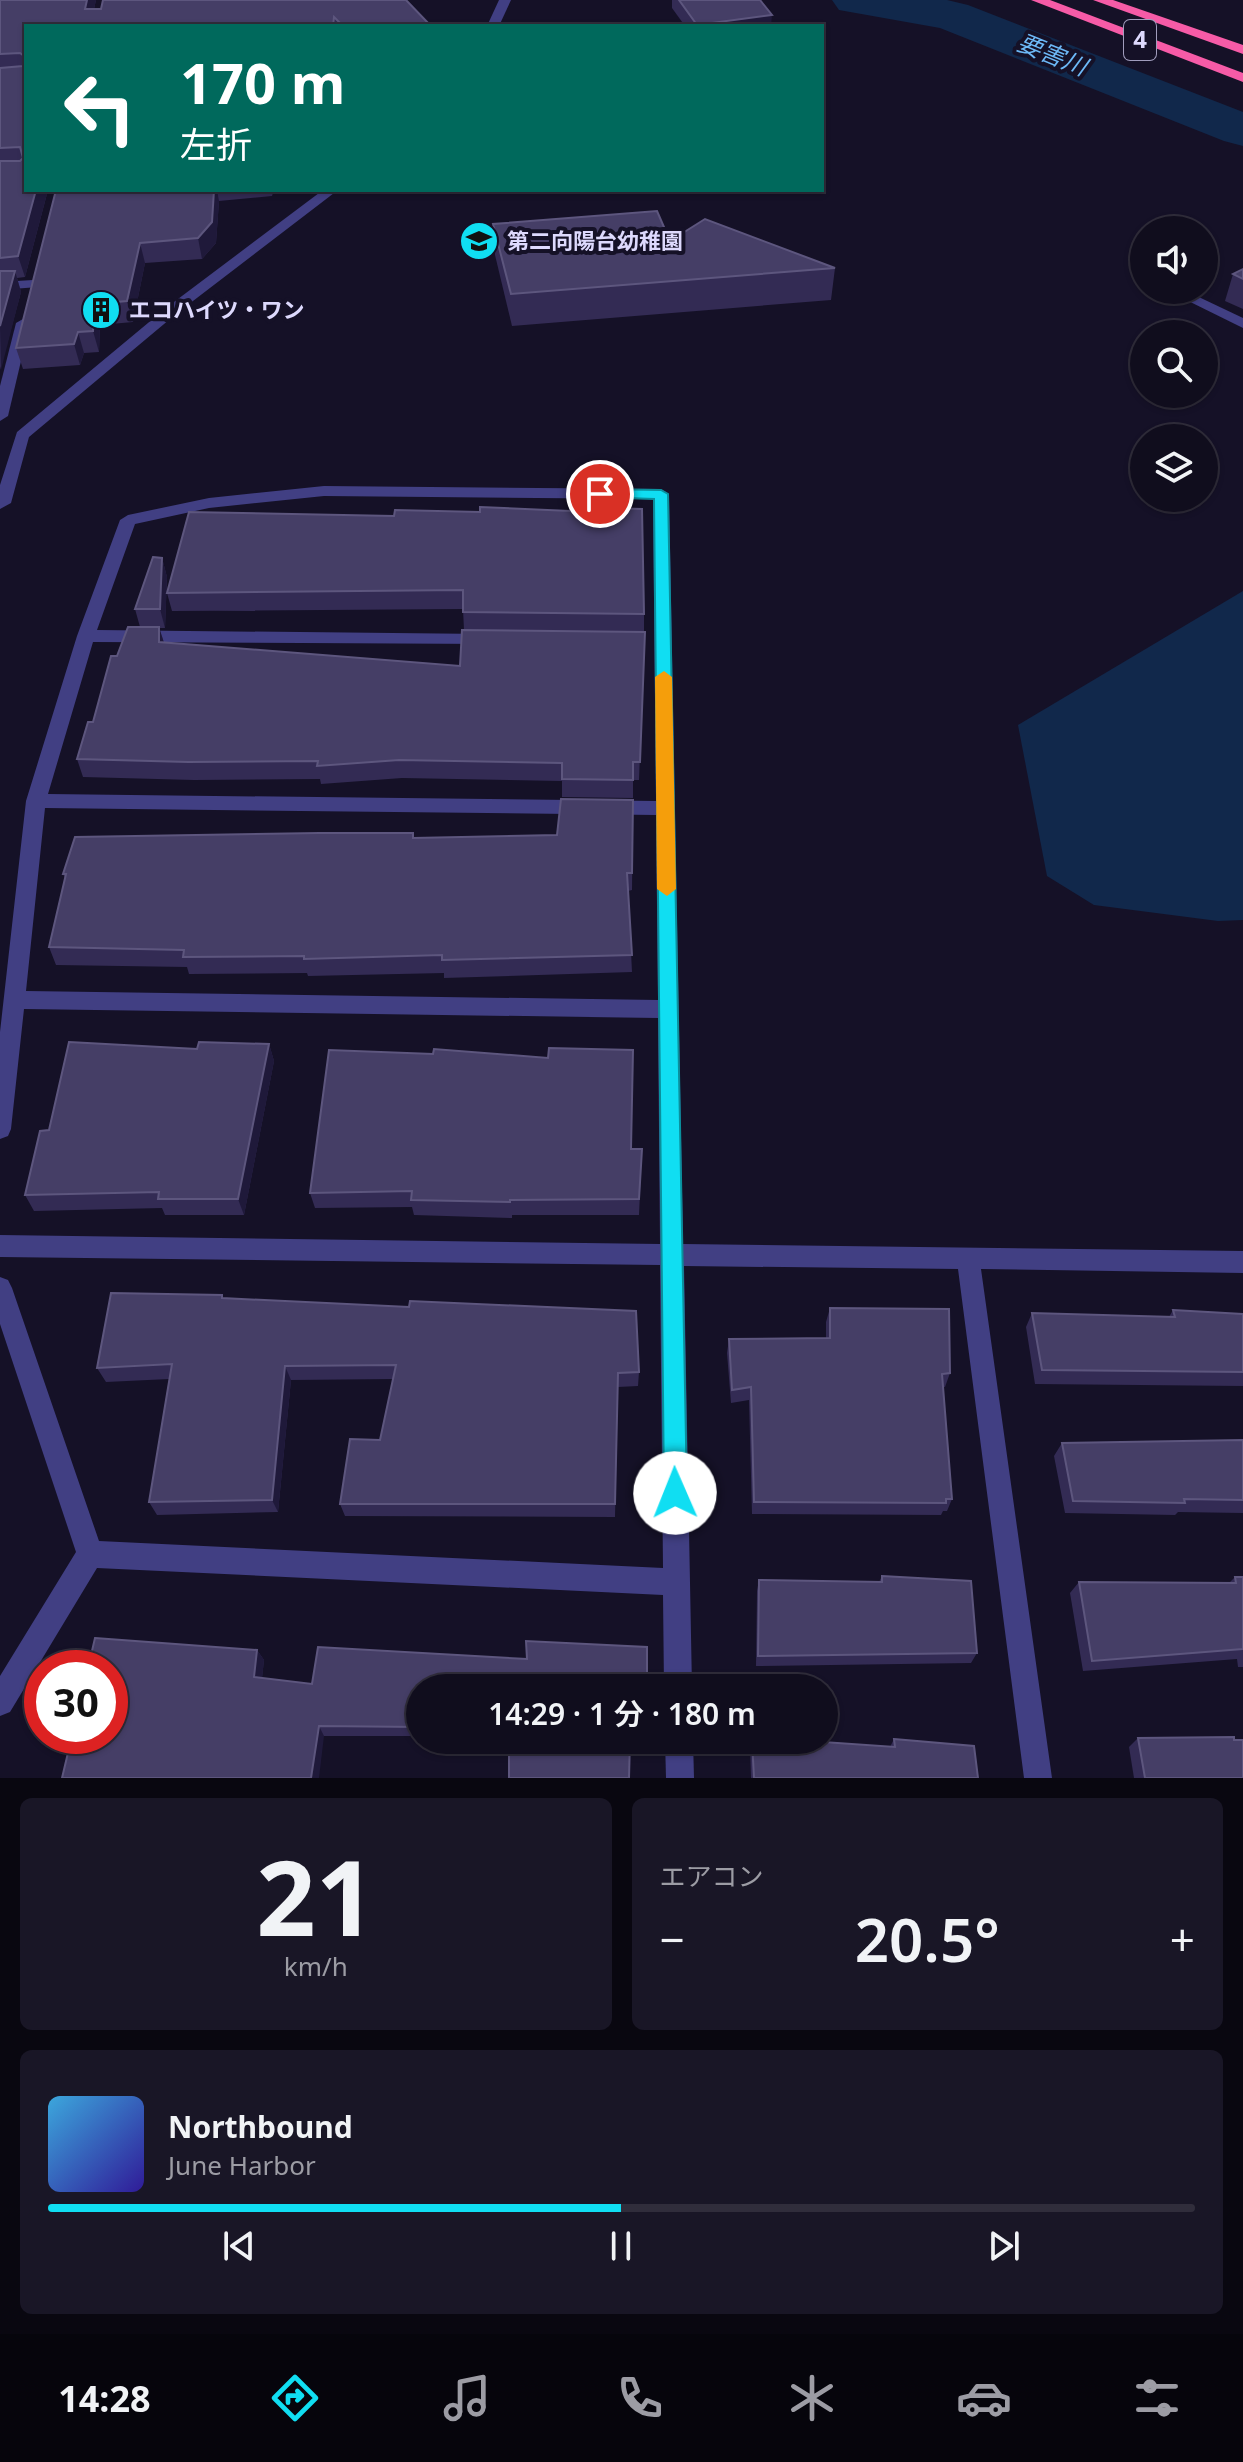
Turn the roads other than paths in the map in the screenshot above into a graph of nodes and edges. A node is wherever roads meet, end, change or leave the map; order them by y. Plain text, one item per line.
1 (505, 0) edge
2 (1038, 0) edge
3 (1100, 0) edge
4 (494, 24) edge
5 (1243, 50) edge
6 (1243, 78) edge
7 (328, 192) edge
8 (0, 286) edge
9 (1202, 304) edge
10 (1243, 324) edge
11 (0, 416) edge
12 (0, 423) edge
13 (22, 435) junction
14 (1, 508) edge
15 (86, 636) junction
16 (507, 640) edge
17 (36, 801) junction
18 (665, 808) junction
19 (16, 1000) junction
20 (668, 1009) junction
21 (0, 1129) edge
22 (0, 1246) edge
23 (672, 1255) junction
24 (968, 1258) junction
25 (1243, 1262) edge
26 (0, 1288) edge
27 (90, 1554) junction
28 (677, 1582) junction
29 (678, 1674) edge
30 (0, 1702) edge
31 (679, 1754) edge
32 (680, 1778) edge
33 (1038, 1778) edge

1 - 4 street
2 - 6 highway, 4
3 - 5 highway, 4
7 - 13 street
8 - 11 street
9 - 10 street
12 - 13 street
13 - 14 street
15 - 16 street
15 - 17 street
15 - 18 street
17 - 18 street
17 - 19 street
18 - 20 street
19 - 20 street
19 - 21 street
20 - 23 street
22 - 23 street
23 - 24 street
23 - 28 street
24 - 25 street
24 - 33 street
26 - 27 street
27 - 28 street
27 - 30 street
28 - 29 street
31 - 32 street

